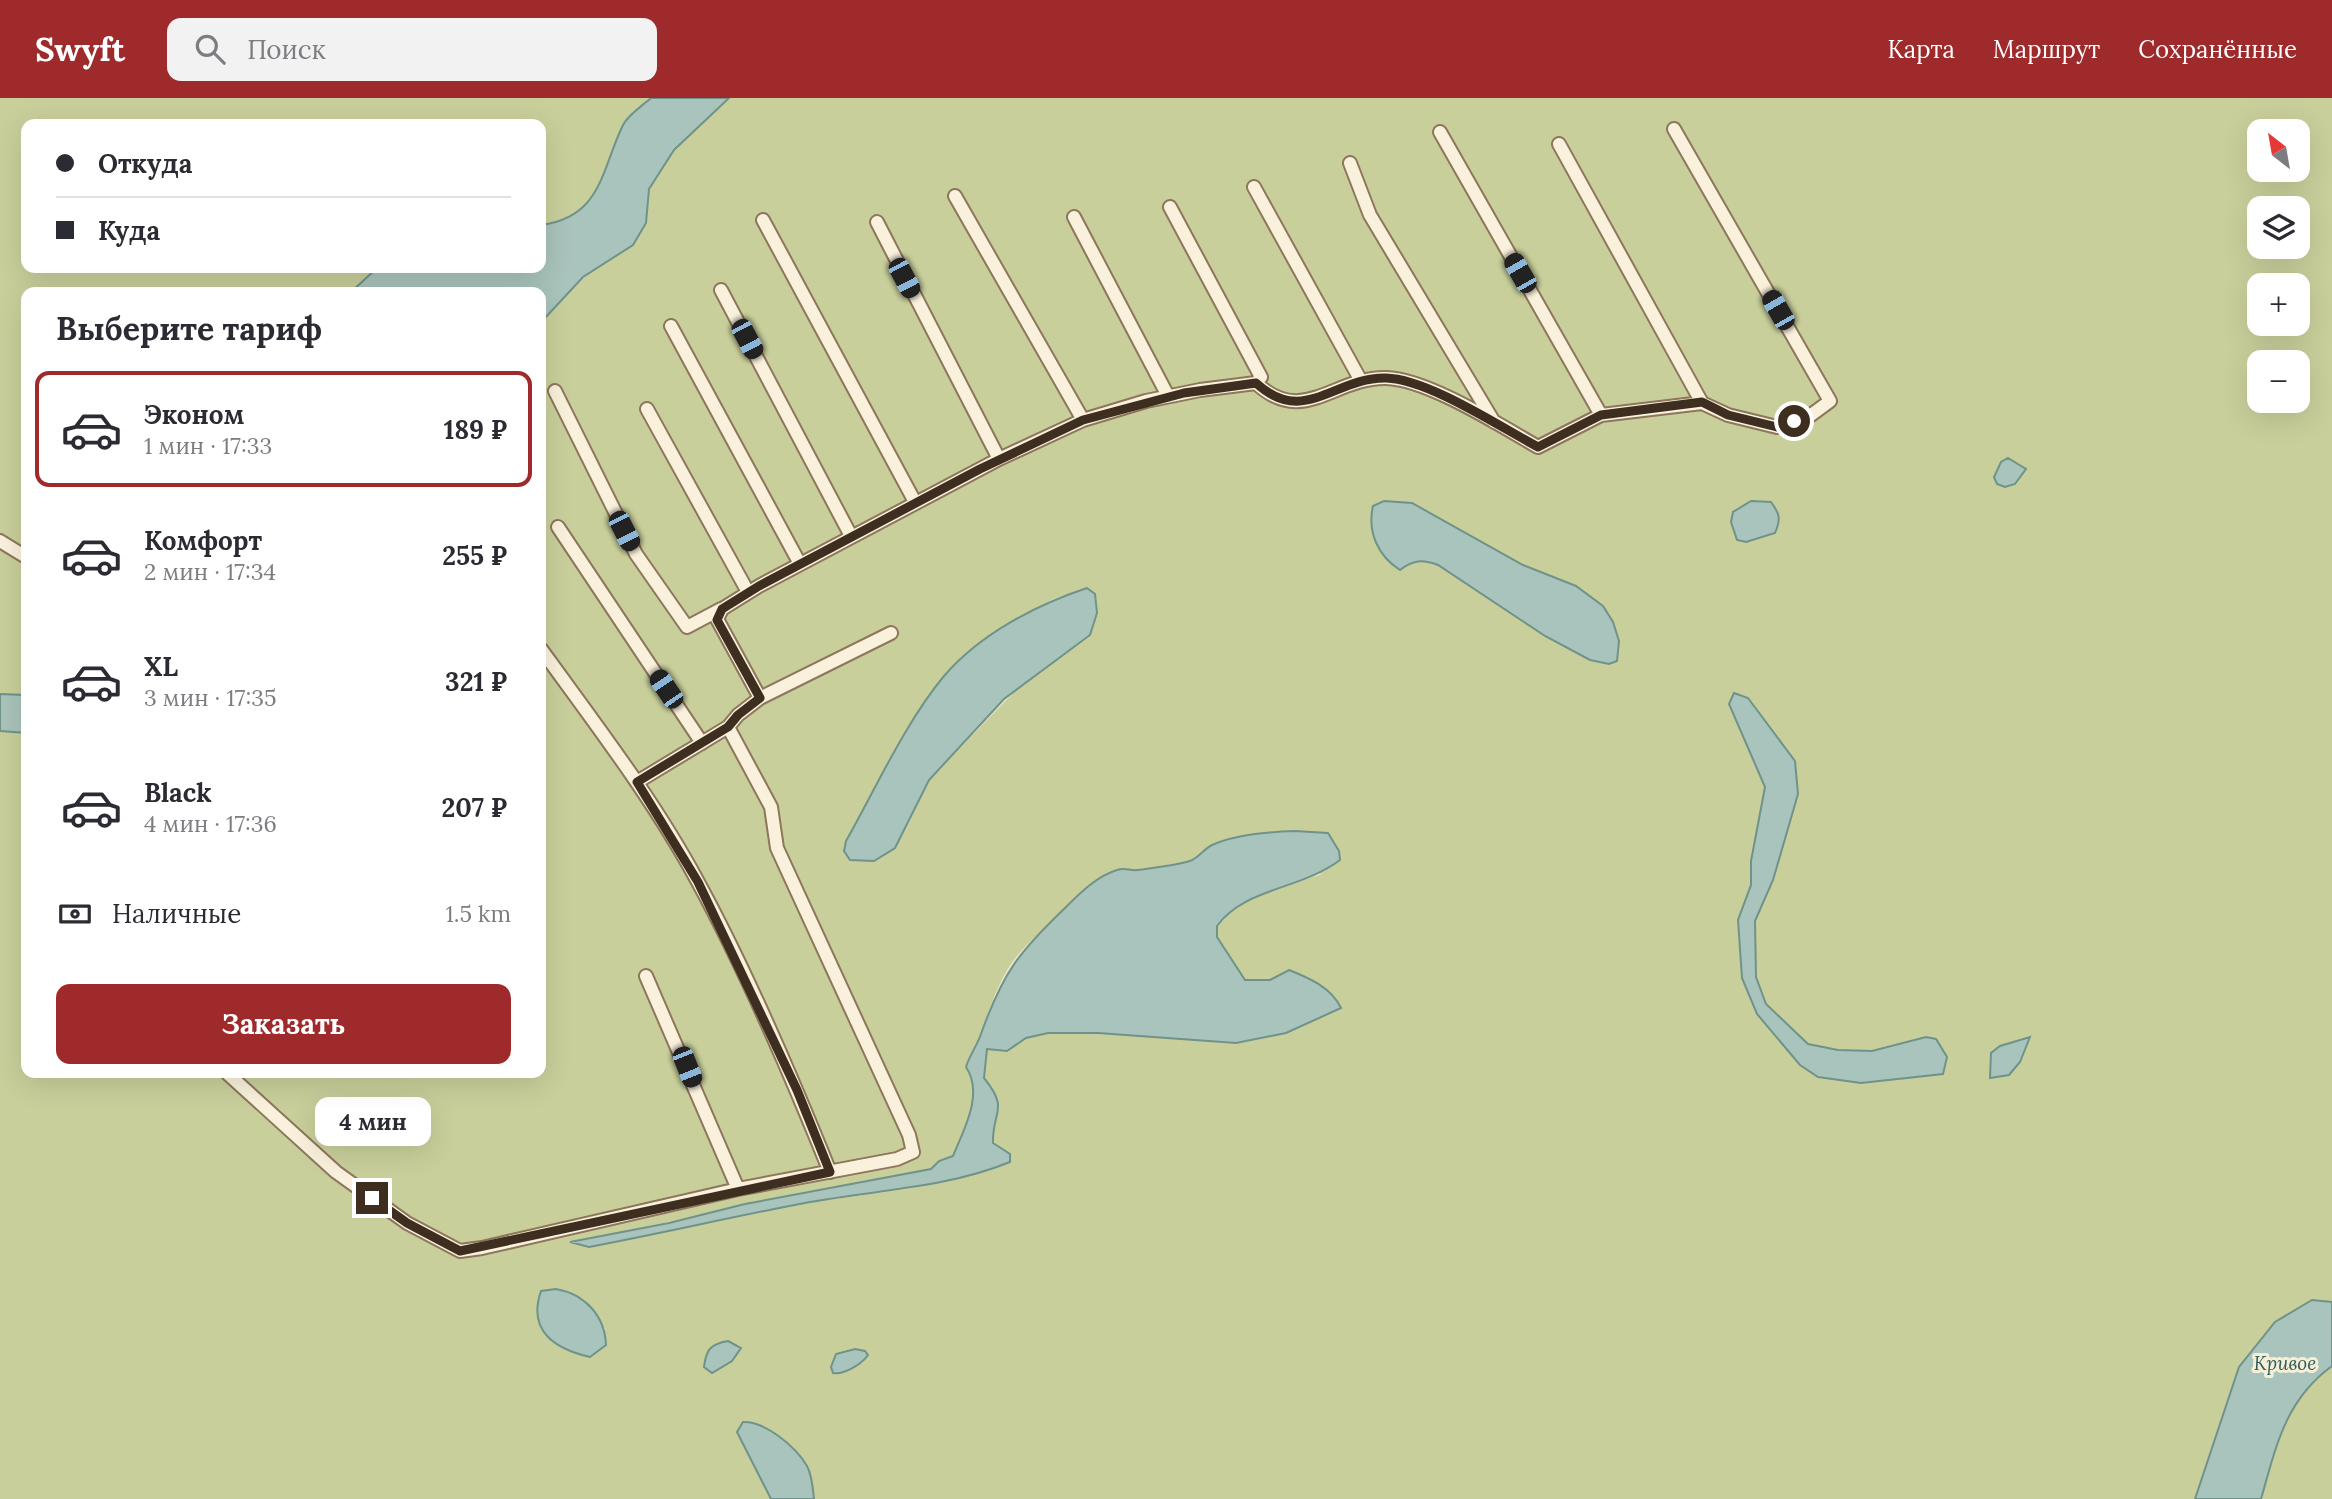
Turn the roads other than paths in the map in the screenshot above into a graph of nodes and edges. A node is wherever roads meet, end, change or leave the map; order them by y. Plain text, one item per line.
1 (1674, 129) dead end
2 (1440, 132) dead end
3 (1559, 144) dead end
4 (1350, 163) dead end
5 (1254, 187) dead end
6 (955, 196) dead end
7 (1170, 207) dead end
8 (1074, 217) dead end
9 (763, 220) dead end
10 (877, 222) dead end
11 (721, 290) dead end
12 (671, 326) dead end
13 (1361, 381) junction
14 (1256, 383) junction
15 (555, 391) dead end
16 (1168, 397) junction
17 (1702, 402) junction
18 (648, 409) dead end
19 (1601, 415) junction
20 (1083, 420) junction
21 (1494, 423) junction
22 (999, 459) junction
23 (915, 502) junction
24 (558, 527) dead end
25 (851, 536) junction
26 (0, 541) edge
27 (21, 553) edge
28 (800, 564) junction
29 (748, 592) junction
30 (722, 609) junction
31 (891, 633) dead end
32 (546, 656) edge
33 (760, 698) junction
34 (728, 727) junction
35 (702, 743) junction
36 (637, 782) junction
37 (646, 976) dead end
38 (233, 1078) edge
39 (830, 1172) junction
40 (737, 1189) junction

1 - 17 street
2 - 19 street
3 - 17 street
4 - 21 street
5 - 13 street
6 - 20 street
7 - 14 street
8 - 16 street
9 - 23 street
10 - 22 street
11 - 25 street
12 - 28 street
13 - 14 street
13 - 21 street
14 - 16 street
15 - 30 street
16 - 20 street
17 - 19 street
18 - 29 street
19 - 21 street
20 - 22 street
22 - 23 street
23 - 25 street
24 - 35 street
25 - 28 street
26 - 27 street
28 - 29 street
29 - 30 street
30 - 33 street
31 - 33 street
32 - 36 street
33 - 34 street
34 - 35 street
34 - 39 street
35 - 36 street
36 - 39 street
37 - 40 street
38 - 40 street
39 - 40 street

